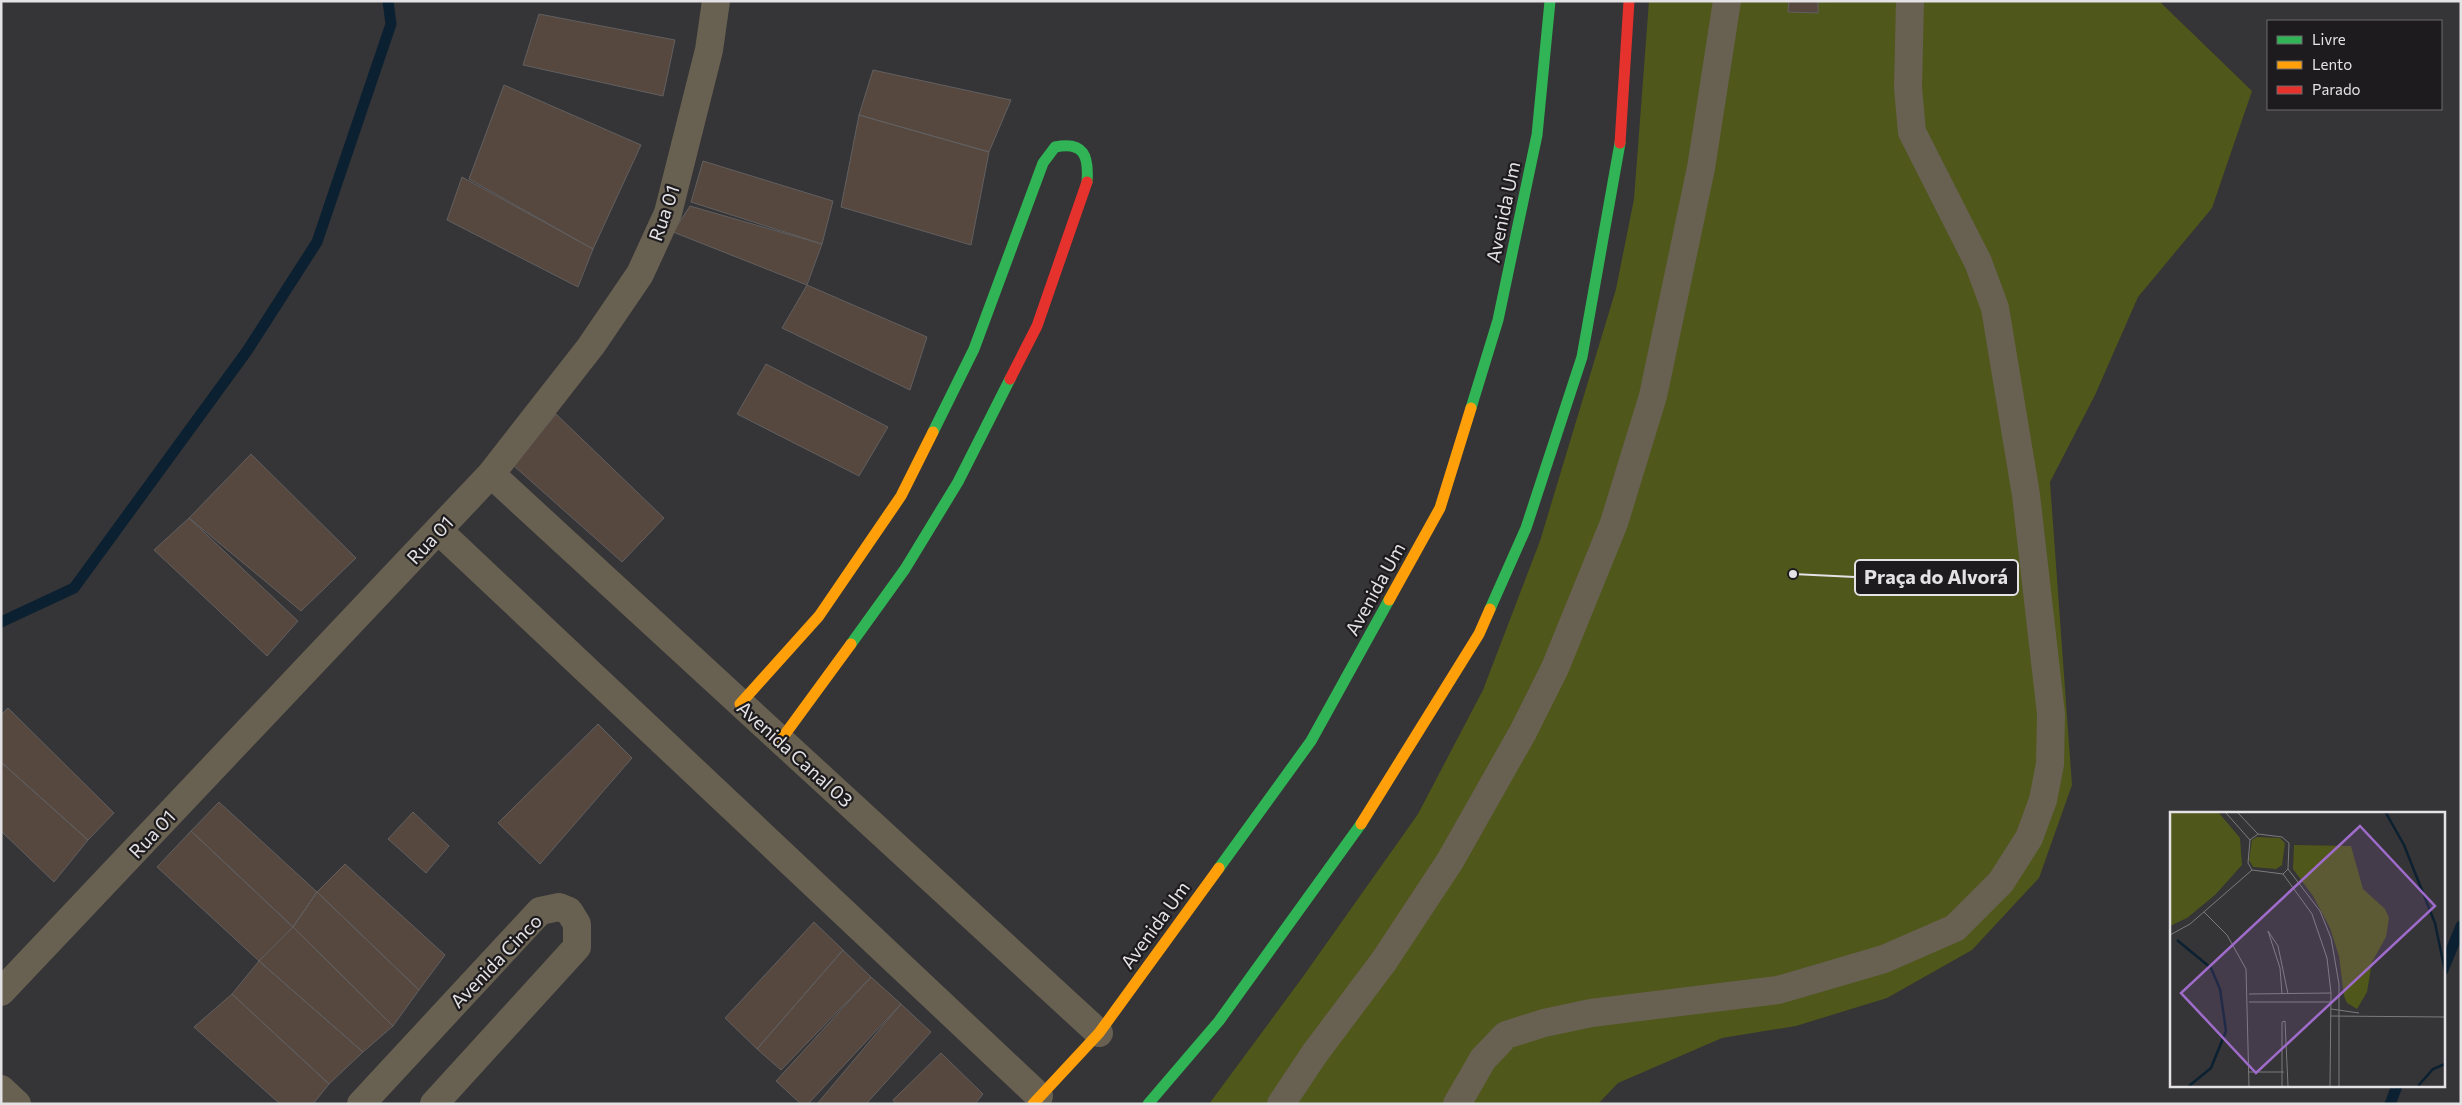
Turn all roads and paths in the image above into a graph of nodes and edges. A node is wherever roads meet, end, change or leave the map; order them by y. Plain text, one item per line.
1 (716, 1) edge
2 (1550, 1) edge
3 (1629, 1) edge
4 (1727, 1) edge
5 (1910, 1) edge
6 (491, 474) junction
7 (439, 531) junction
8 (740, 704) junction
9 (780, 741) junction
10 (1, 992) edge
11 (1099, 1033) junction
12 (1, 1089) edge
13 (1036, 1100) edge
14 (17, 1104) edge
15 (361, 1104) edge
16 (434, 1104) edge
17 (1148, 1104) edge
18 (1281, 1104) edge
19 (1457, 1104) edge

1 - 6 street, Rua 01
2 - 11 street, Avenida Um
3 - 17 street
4 - 18 street
5 - 19 street
6 - 7 street, Rua 01
6 - 8 street, Avenida Canal 03
7 - 10 street, Rua 01
7 - 13 street
8 - 9 street, Avenida Canal 03
8 - 9 street
9 - 11 street, Avenida Canal 03
11 - 13 street, Avenida Um
12 - 14 street
15 - 16 street, Avenida Cinco

